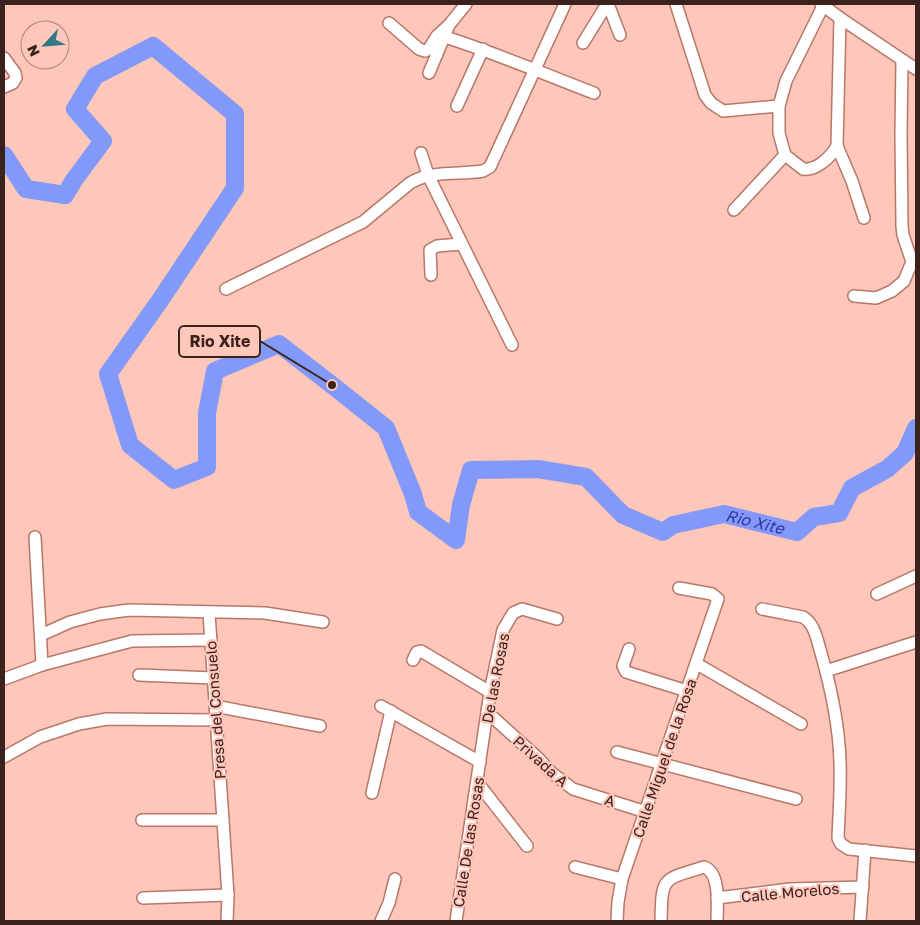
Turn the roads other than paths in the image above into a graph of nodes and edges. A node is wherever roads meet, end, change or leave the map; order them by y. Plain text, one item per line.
1 (466, 4) edge
2 (565, 4) edge
3 (607, 4) edge
4 (676, 4) edge
5 (822, 5) edge
6 (840, 18) junction
7 (389, 23) dead end
8 (447, 31) junction
9 (620, 35) dead end
10 (583, 43) dead end
11 (483, 49) junction
12 (4, 58) edge
13 (902, 60) junction
14 (916, 69) edge
15 (535, 71) junction
16 (429, 73) dead end
17 (8, 85) edge
18 (594, 93) dead end
19 (457, 106) dead end
20 (779, 106) junction
21 (837, 146) junction
22 (421, 153) dead end
23 (785, 155) junction
24 (428, 175) junction
25 (734, 210) dead end
26 (864, 218) dead end
27 (461, 244) junction
28 (914, 262) edge
29 (431, 275) dead end
30 (226, 289) dead end
31 (854, 296) dead end
32 (512, 345) dead end
33 (35, 537) dead end
34 (916, 576) edge
35 (679, 588) dead end
36 (877, 594) dead end
37 (762, 609) dead end
38 (209, 612) junction
39 (556, 619) dead end
40 (323, 622) dead end
41 (41, 635) junction
42 (211, 640) junction
43 (916, 642) edge
44 (629, 649) dead end
45 (413, 660) dead end
46 (697, 664) junction
47 (42, 665) junction
48 (826, 670) junction
49 (140, 675) dead end
50 (213, 678) junction
51 (4, 679) edge
52 (687, 691) junction
53 (490, 692) junction
54 (215, 706) junction
55 (487, 712) junction
56 (216, 720) junction
57 (801, 724) dead end
58 (320, 726) dead end
59 (617, 752) dead end
60 (4, 757) edge
61 (480, 762) junction
62 (662, 765) junction
63 (477, 782) junction
64 (573, 789) joint
65 (372, 793) dead end
66 (796, 799) dead end
67 (646, 812) junction
68 (142, 820) dead end
69 (223, 820) junction
70 (527, 846) dead end
71 (865, 850) junction
72 (916, 856) edge
73 (575, 867) dead end
74 (395, 879) dead end
75 (622, 879) junction
76 (863, 887) junction
77 (228, 895) junction
78 (143, 898) dead end
79 (717, 898) junction
80 (227, 921) edge
81 (381, 921) edge
82 (456, 921) edge
83 (617, 921) edge
84 (661, 921) edge
85 (717, 921) edge
86 (860, 921) edge

1 - 8 street
2 - 15 street
3 - 9 street
3 - 10 street
4 - 20 street
5 - 6 street
5 - 20 street
6 - 13 street
6 - 21 street
7 - 8 street
8 - 11 street
8 - 16 street
11 - 15 street
11 - 19 street
12 - 17 street
13 - 14 street
13 - 28 street
15 - 18 street
15 - 24 street
20 - 23 street
21 - 23 street
21 - 26 street
22 - 24 street
23 - 25 street
24 - 27 street
24 - 30 street
27 - 29 street
27 - 32 street
28 - 31 street
33 - 41 street
34 - 36 street
35 - 46 street, Calle Miguel de la Rosa
37 - 48 street
38 - 40 street
38 - 41 street
38 - 42 street, Presa del Consuelo
39 - 53 street, De las Rosas
41 - 47 street
42 - 47 street
42 - 50 street, Presa del Consuelo
43 - 48 street
44 - 52 street
45 - 53 street
46 - 52 street, Calle Miguel de la Rosa
46 - 57 street
47 - 51 street
48 - 71 street
49 - 50 street
50 - 54 street, Presa del Consuelo
52 - 62 street, Calle Miguel de la Rosa
53 - 55 street, De las Rosas
54 - 56 street, Presa del Consuelo
54 - 58 street
55 - 61 street, De las Rosas
55 - 64 street, Privada A
56 - 60 street
56 - 69 street, Presa del Consuelo
59 - 62 street
61 - 63 street, Calle De las Rosas
61 - 65 street
62 - 66 street
62 - 67 street, Calle Miguel de la Rosa
63 - 70 street
63 - 82 street, Calle De las Rosas
64 - 67 street, A
67 - 75 street, Calle Miguel de la Rosa
68 - 69 street
69 - 77 street, Presa del Consuelo
71 - 72 street
71 - 76 street
73 - 75 street
74 - 81 street
75 - 83 street, Calle Miguel de la Rosa
76 - 79 street, Calle Morelos
76 - 86 street
77 - 78 street
77 - 80 street, Presa del Consuelo
79 - 84 street
79 - 85 street

